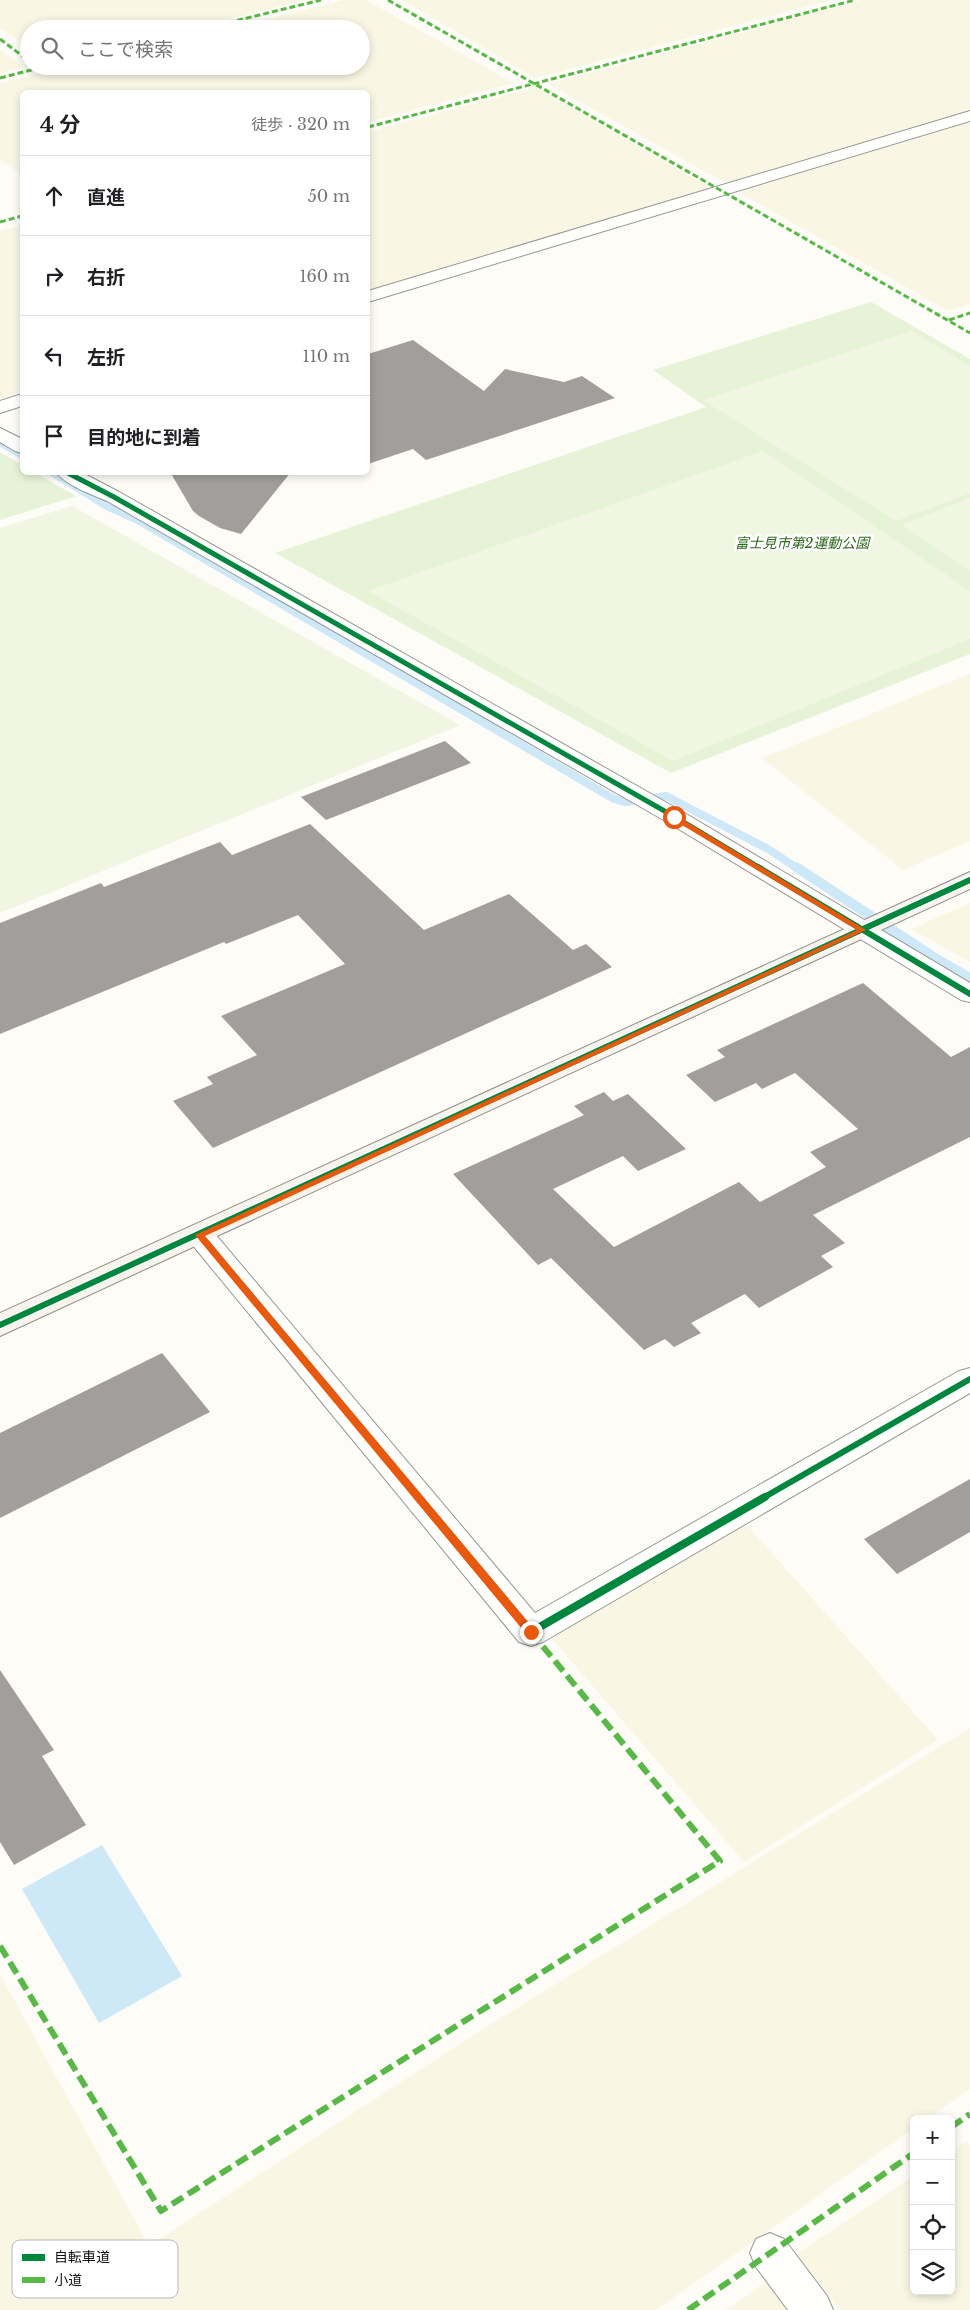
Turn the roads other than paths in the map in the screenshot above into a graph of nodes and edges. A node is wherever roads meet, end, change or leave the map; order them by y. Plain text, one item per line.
1 (970, 116) edge
2 (370, 296) edge
3 (20, 401) edge
4 (0, 407) edge
5 (0, 434) edge
6 (20, 446) edge
7 (72, 475) edge
8 (970, 880) edge
9 (862, 930) junction
10 (970, 994) edge
11 (200, 1235) junction
12 (0, 1325) edge
13 (970, 1379) edge
14 (770, 2253) dead end
15 (813, 2310) edge

1 - 2 street
3 - 4 street
5 - 6 street
7 - 9 street
8 - 9 street
9 - 10 street
9 - 11 street
11 - 12 street
11 - 13 street
14 - 15 street

